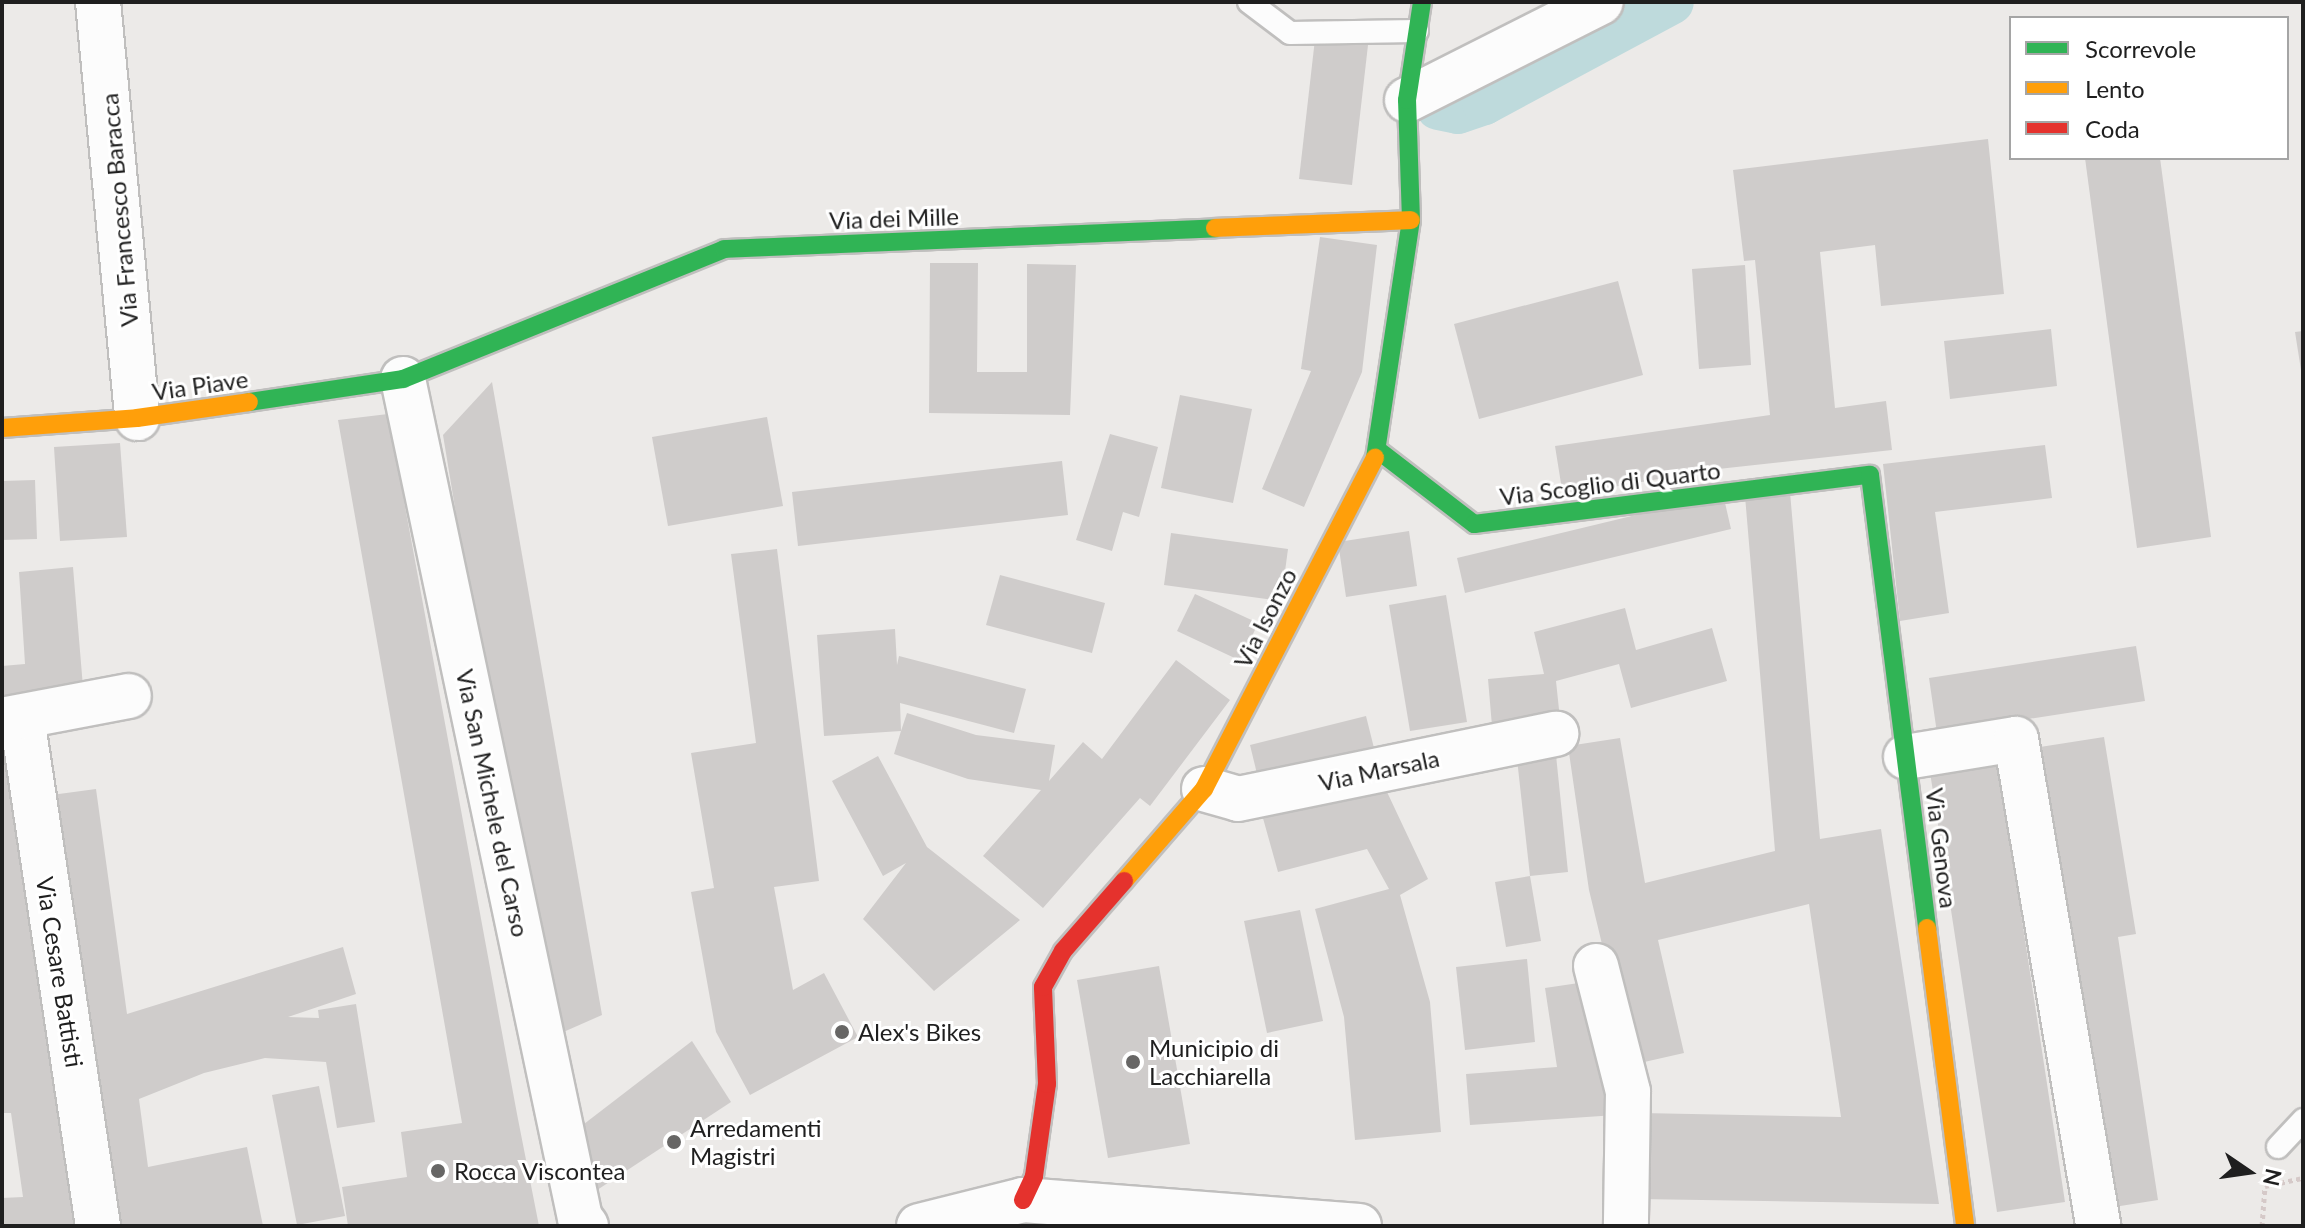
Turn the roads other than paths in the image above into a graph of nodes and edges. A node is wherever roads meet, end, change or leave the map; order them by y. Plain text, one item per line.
1 (98, 2) edge
2 (1249, 2) edge
3 (1422, 2) edge
4 (1601, 2) edge
5 (1417, 31) junction
6 (1407, 100) junction
7 (1411, 220) junction
8 (403, 379) junction
9 (137, 418) junction
10 (2, 428) edge
11 (1379, 451) junction
12 (1870, 475) joint
13 (129, 696) dead end
14 (12, 719) edge
15 (1556, 734) dead end
16 (1906, 757) junction
17 (1204, 789) junction
18 (1596, 966) dead end
19 (2303, 1120) edge
20 (2278, 1147) dead end
21 (1023, 1200) junction
22 (98, 1226) edge
23 (586, 1226) edge
24 (919, 1226) edge
25 (1359, 1226) edge
26 (1626, 1226) edge
27 (1965, 1226) edge
28 (2098, 1226) edge

1 - 9 street, Via Francesco Baracca
2 - 5 lane
3 - 5 street, Via Isonzo
4 - 6 street
5 - 6 street, Via Isonzo
6 - 7 street, Via Isonzo
7 - 8 street, Via dei Mille
7 - 11 street, Via Isonzo
8 - 9 street, Via Piave
8 - 23 street, Via San Michele del Carso
9 - 10 street, Via Piave
11 - 12 street, Via Scoglio di Quarto
11 - 17 street, Via Isonzo
12 - 16 street, Via Genova
13 - 14 street
14 - 22 street, Via Cesare Battisti
15 - 17 street, Via Marsala
16 - 27 street, Via Genova
16 - 28 street
17 - 21 street, Via Isonzo
18 - 26 street
19 - 20 lane
21 - 24 street
21 - 25 street

